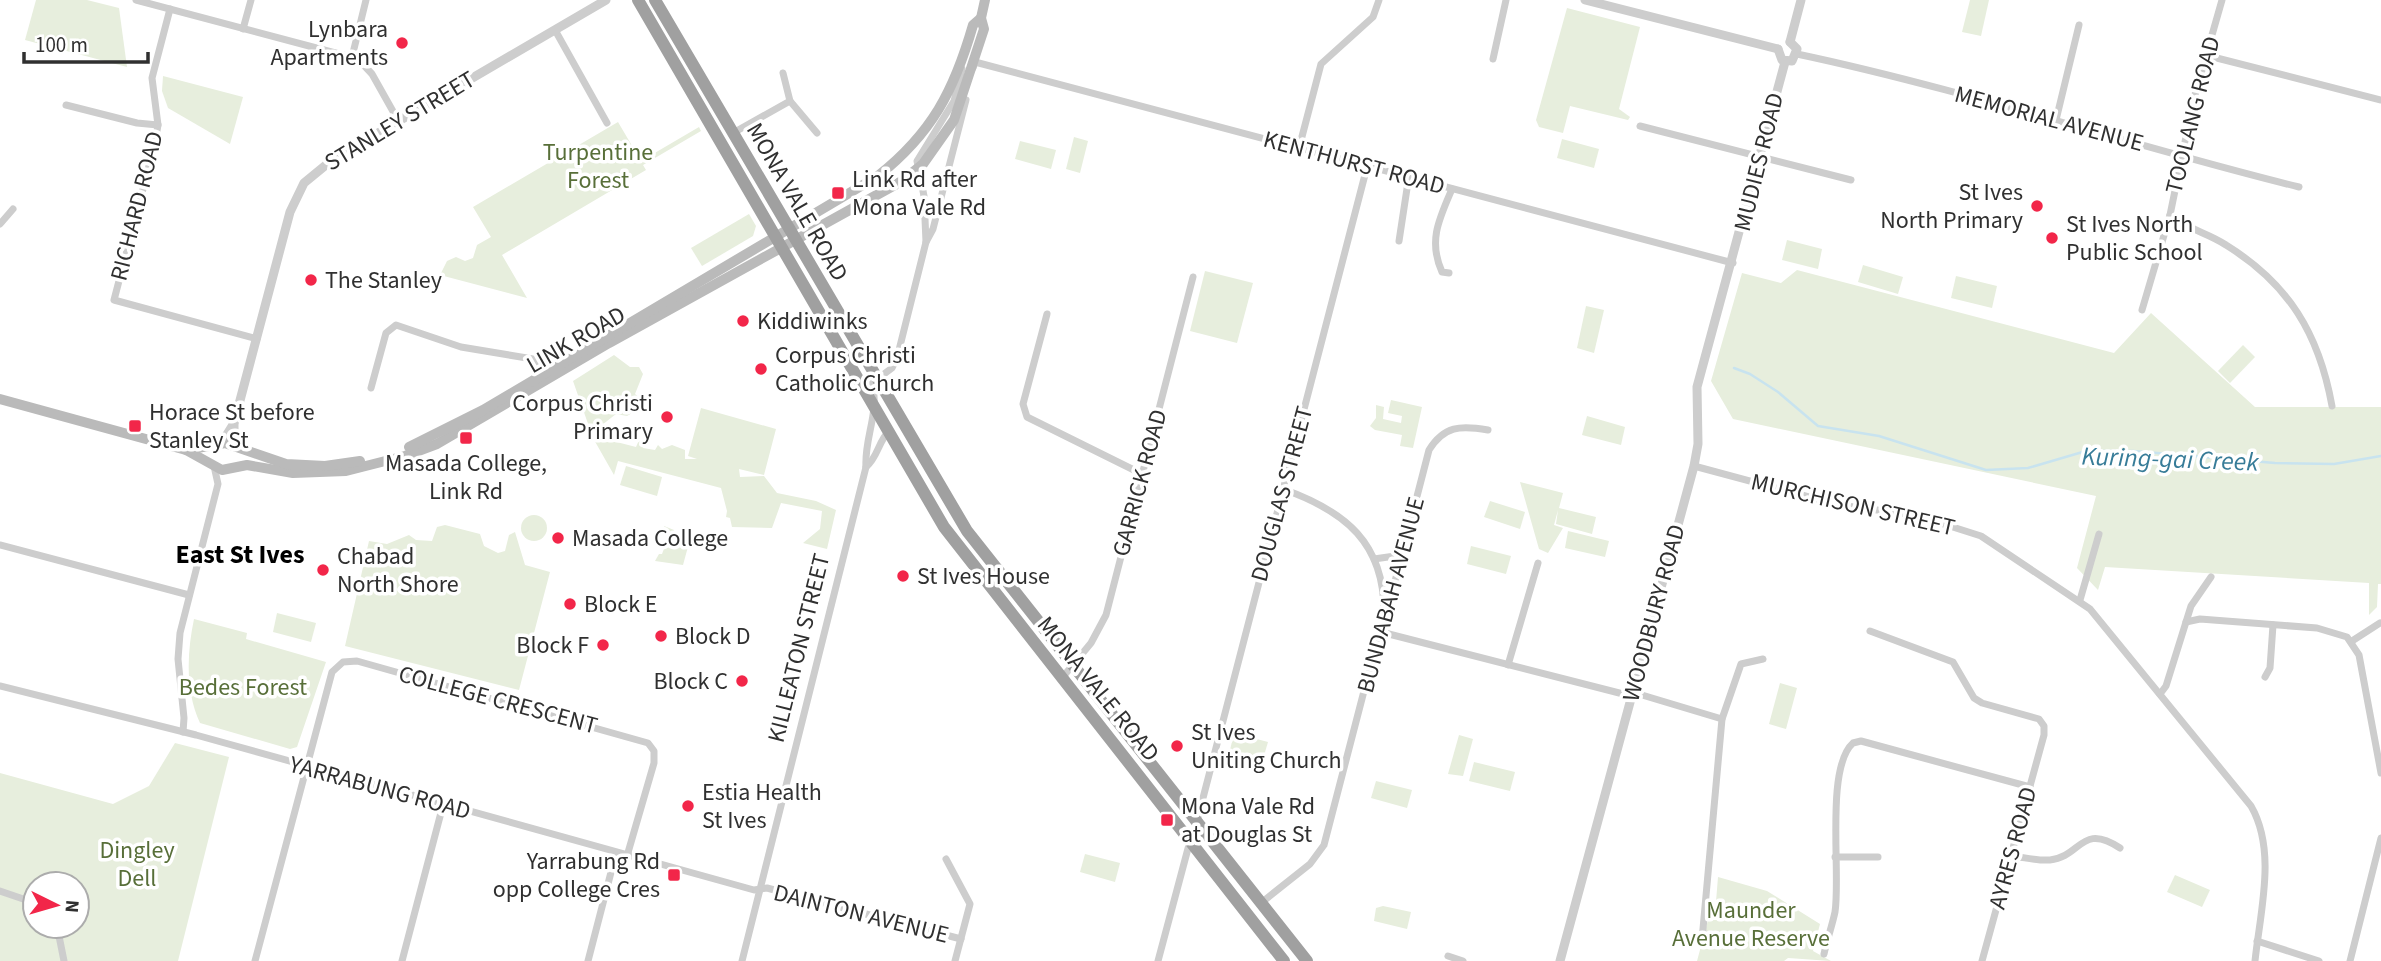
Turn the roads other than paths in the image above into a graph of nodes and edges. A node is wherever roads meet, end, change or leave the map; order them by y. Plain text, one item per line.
1 (136, 0) edge
2 (251, 0) edge
3 (366, 0) edge
4 (606, 0) edge
5 (638, 0) edge
6 (654, 0) edge
7 (985, 0) edge
8 (1379, 0) edge
9 (1506, 0) edge
10 (1586, 0) edge
11 (1801, 0) edge
12 (2222, 0) edge
13 (170, 9) junction
14 (2079, 25) dead end
15 (243, 29) junction
16 (555, 30) junction
17 (1790, 42) junction
18 (1778, 49) junction
19 (1797, 54) junction
20 (2205, 55) junction
21 (352, 57) junction
22 (1493, 59) dead end
23 (969, 60) junction
24 (1785, 62) junction
25 (783, 73) dead end
26 (2381, 100) edge
27 (790, 101) junction
28 (66, 105) dead end
29 (2056, 120) junction
30 (398, 122) junction
31 (607, 123) dead end
32 (158, 125) junction
33 (1640, 126) dead end
34 (733, 133) junction
35 (817, 133) dead end
36 (1299, 148) junction
37 (2181, 155) junction
38 (1761, 158) junction
39 (1367, 167) junction
40 (917, 169) junction
41 (1405, 176) junction
42 (1851, 180) dead end
43 (2300, 187) dead end
44 (1452, 189) junction
45 (13, 209) dead end
46 (2170, 215) junction
47 (0, 224) edge
48 (792, 235) junction
49 (1399, 241) dead end
50 (778, 242) junction
51 (926, 242) junction
52 (1733, 263) junction
53 (1449, 273) dead end
54 (1193, 277) dead end
55 (2142, 310) dead end
56 (1047, 314) dead end
57 (257, 339) junction
58 (544, 373) junction
59 (876, 379) junction
60 (371, 388) dead end
61 (0, 399) edge
62 (2332, 406) dead end
63 (875, 408) junction
64 (234, 423) junction
65 (1488, 430) dead end
66 (889, 431) junction
67 (218, 445) junction
68 (236, 448) junction
69 (186, 450) junction
70 (213, 464) junction
71 (1694, 466) junction
72 (866, 467) junction
73 (232, 469) junction
74 (1142, 474) junction
75 (218, 484) junction
76 (1283, 489) junction
77 (2099, 534) dead end
78 (0, 545) edge
79 (1402, 555) junction
80 (1374, 559) junction
81 (1538, 563) dead end
82 (2211, 577) dead end
83 (189, 595) junction
84 (1385, 598) junction
85 (2080, 600) junction
86 (2186, 622) junction
87 (2380, 623) edge
88 (2273, 625) junction
89 (1870, 631) dead end
90 (1381, 632) junction
91 (2352, 641) junction
92 (1763, 659) dead end
93 (1074, 666) junction
94 (1508, 666) junction
95 (2264, 677) dead end
96 (1062, 678) junction
97 (0, 687) edge
98 (1632, 694) junction
99 (2160, 694) junction
100 (1722, 719) junction
101 (183, 732) junction
102 (304, 767) junction
103 (2381, 773) edge
104 (2030, 787) junction
105 (443, 805) junction
106 (1197, 821) junction
107 (2381, 838) edge
108 (1190, 841) junction
109 (2120, 848) dead end
110 (616, 853) junction
111 (627, 856) junction
112 (2011, 856) junction
113 (1835, 857) junction
114 (1878, 857) dead end
115 (946, 859) dead end
116 (760, 889) junction
117 (0, 891) edge
118 (21, 898) edge
119 (1261, 903) junction
120 (961, 939) junction
121 (60, 940) edge
122 (1702, 940) dead end
123 (2257, 941) junction
124 (1824, 954) dead end
125 (1448, 956) dead end
126 (64, 961) edge
127 (255, 961) edge
128 (402, 961) edge
129 (588, 961) edge
130 (743, 961) edge
131 (955, 961) edge
132 (1158, 961) edge
133 (1284, 961) edge
134 (1307, 961) edge
135 (1463, 961) edge
136 (1560, 961) edge
137 (1982, 961) edge
138 (2255, 961) edge
139 (2319, 961) edge
140 (2350, 961) edge

1 - 13 street
2 - 15 street
3 - 21 street
4 - 16 street, STANLEY STREET
5 - 50 highway, MONA VALE ROAD
6 - 34 highway, MONA VALE ROAD
7 - 23 main road
8 - 36 street
9 - 22 street
10 - 18 street
11 - 17 street
12 - 20 street, TOOLANG ROAD
13 - 15 street
13 - 32 street, RICHARD ROAD
14 - 29 street
15 - 21 street
16 - 30 street, STANLEY STREET
16 - 31 street
17 - 18 street
17 - 19 street
18 - 24 street
19 - 24 street
19 - 29 street, MEMORIAL AVENUE
20 - 26 street
20 - 37 street, TOOLANG ROAD
21 - 30 street
23 - 36 street, KENTHURST ROAD
23 - 40 main road
23 - 48 main road, LINK ROAD
23 - 51 street
24 - 38 street, MUDIES ROAD
25 - 27 street
27 - 34 street
27 - 35 street
28 - 32 street
29 - 37 street, MEMORIAL AVENUE
30 - 57 street, STANLEY STREET
32 - 57 street, RICHARD ROAD
33 - 38 street
34 - 48 highway, MONA VALE ROAD
36 - 39 street, KENTHURST ROAD
37 - 43 street, MEMORIAL AVENUE
37 - 46 street, TOOLANG ROAD
38 - 42 street
38 - 52 street, MUDIES ROAD
39 - 41 street, KENTHURST ROAD
39 - 76 street, DOUGLAS STREET
40 - 48 main road, LINK ROAD
40 - 51 street
41 - 44 street, KENTHURST ROAD
41 - 49 street
44 - 52 street, KENTHURST ROAD
44 - 53 street
45 - 47 street
46 - 55 street, TOOLANG ROAD
46 - 62 street
48 - 50 main road, LINK ROAD
48 - 59 highway, MONA VALE ROAD
50 - 58 main road, LINK ROAD
50 - 63 highway, MONA VALE ROAD
50 - 73 main road, LINK ROAD
51 - 59 street
52 - 71 street, WOODBURY ROAD
54 - 74 street, GARRICK ROAD
56 - 74 street
57 - 64 street, STANLEY STREET
58 - 60 street
58 - 68 main road, LINK ROAD
59 - 63 street, KILLEATON STREET
59 - 93 highway, MONA VALE ROAD
61 - 69 main road
63 - 66 highway, MONA VALE ROAD
63 - 72 street, KILLEATON STREET
64 - 67 street, STANLEY STREET
64 - 68 street, STANLEY STREET
65 - 79 street, BUNDABAH AVENUE
66 - 72 street, KILLEATON STREET
66 - 96 highway, MONA VALE ROAD
67 - 68 main road
67 - 69 main road
67 - 70 main road
68 - 73 main road
69 - 70 main road
70 - 73 main road
70 - 75 street
71 - 85 street, MURCHISON STREET
71 - 98 street, WOODBURY ROAD
72 - 116 street, KILLEATON STREET
73 - 75 street
74 - 93 street, GARRICK ROAD
75 - 83 street
76 - 80 street
76 - 106 street, DOUGLAS STREET
77 - 85 street
78 - 83 street
79 - 80 street
79 - 84 street, BUNDABAH AVENUE
80 - 84 street
81 - 94 street
82 - 86 street
83 - 101 street
84 - 90 street, BUNDABAH AVENUE
85 - 99 street, MURCHISON STREET
86 - 88 street
86 - 99 street
87 - 91 street
88 - 91 street
88 - 95 street
89 - 104 street, AYRES ROAD
90 - 94 street
90 - 119 street, BUNDABAH AVENUE
91 - 103 street
92 - 100 street
93 - 96 street, GARRICK ROAD
93 - 106 highway, MONA VALE ROAD
94 - 98 street
96 - 108 highway, MONA VALE ROAD
97 - 101 street, YARRABUNG ROAD
98 - 100 street
98 - 136 street, WOODBURY ROAD
99 - 123 street, MURCHISON STREET
100 - 122 street
101 - 102 street, YARRABUNG ROAD
102 - 105 street, YARRABUNG ROAD
102 - 111 street, COLLEGE CRESCENT
102 - 127 street
104 - 112 street, AYRES ROAD
104 - 113 street
105 - 110 street, YARRABUNG ROAD
105 - 128 street
106 - 119 highway, MONA VALE ROAD
107 - 140 street
108 - 132 street
108 - 133 highway, MONA VALE ROAD
109 - 112 street
110 - 111 street, YARRABUNG ROAD
110 - 129 street
111 - 116 street, YARRABUNG ROAD
112 - 137 street, AYRES ROAD
113 - 114 street
113 - 124 street
115 - 120 street
116 - 120 street, DAINTON AVENUE
116 - 130 street, KILLEATON STREET
117 - 118 street
119 - 134 highway, MONA VALE ROAD
120 - 131 street
121 - 126 street
123 - 138 street, MURCHISON STREET
123 - 139 street
125 - 135 street

